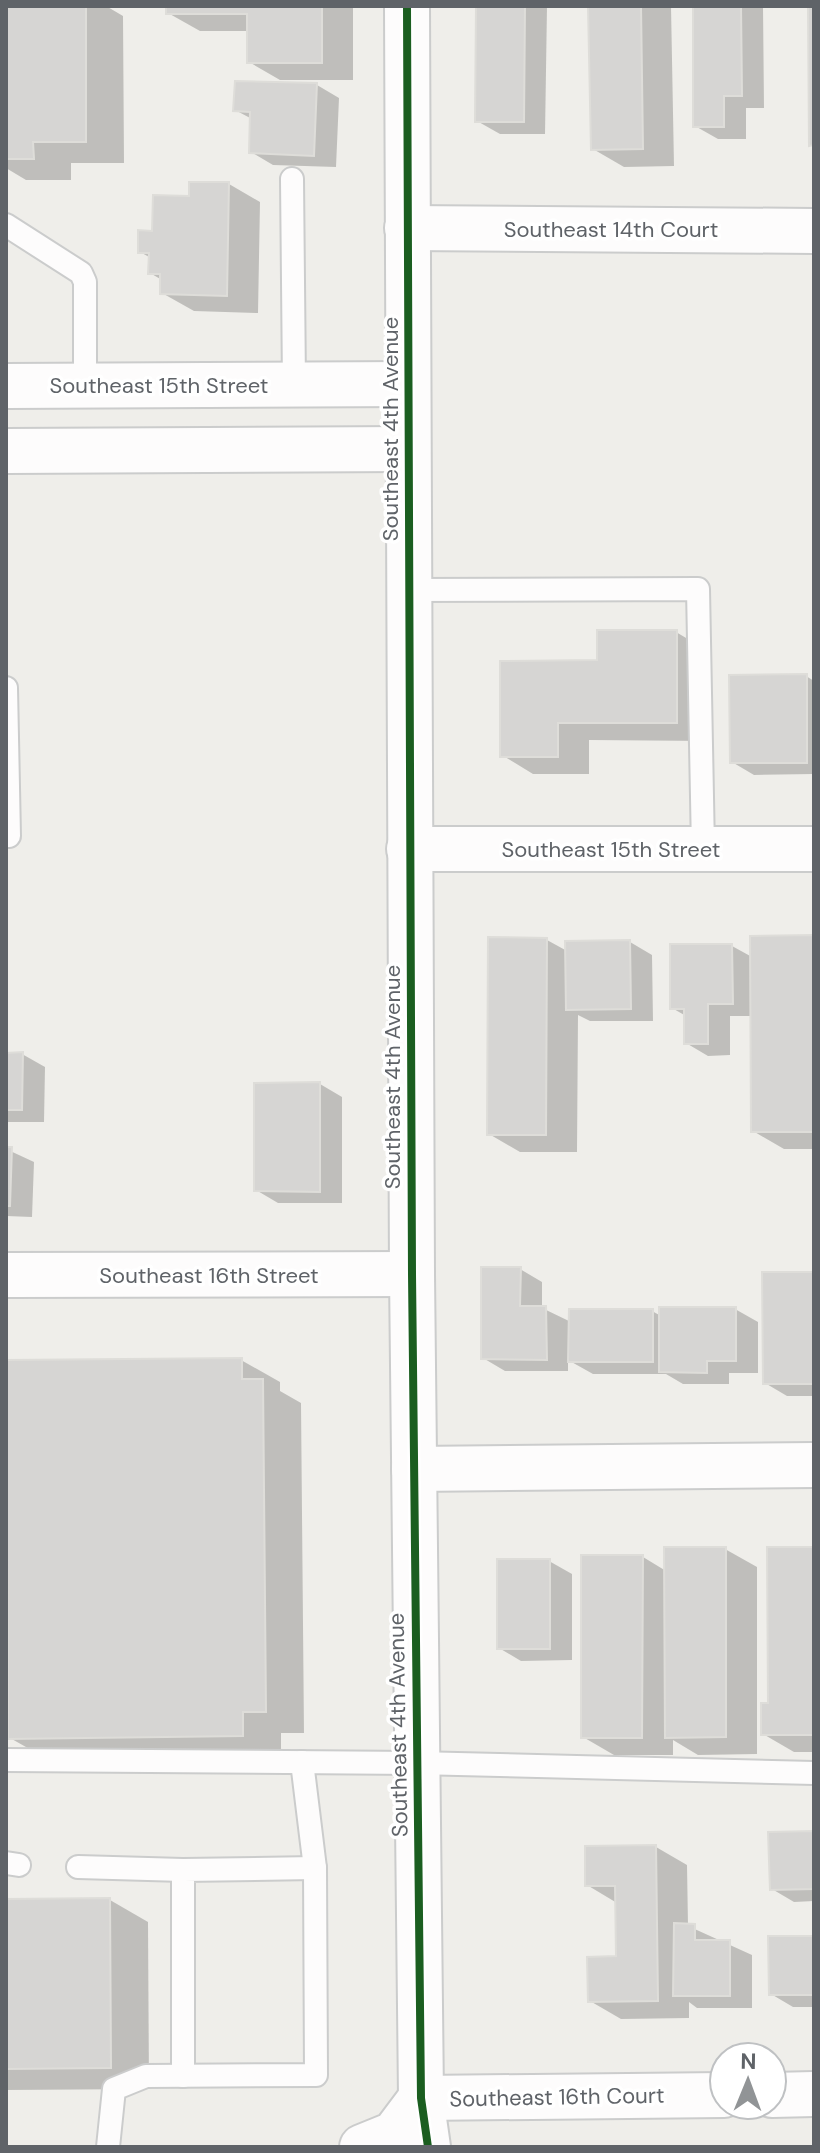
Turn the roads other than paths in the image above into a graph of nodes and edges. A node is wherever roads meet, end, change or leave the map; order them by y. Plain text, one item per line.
1 (407, 6) edge
2 (292, 179) dead end
3 (6, 225) edge
4 (407, 228) junction
5 (814, 231) edge
6 (294, 384) junction
7 (408, 384) junction
8 (6, 386) edge
9 (85, 386) junction
10 (407, 449) junction
11 (6, 451) edge
12 (408, 590) junction
13 (6, 688) edge
14 (6, 836) edge
15 (409, 849) junction
16 (703, 849) junction
17 (814, 849) edge
18 (412, 1274) junction
19 (6, 1275) edge
20 (814, 1465) edge
21 (414, 1469) junction
22 (6, 1760) edge
23 (302, 1762) junction
24 (416, 1763) junction
25 (814, 1773) edge
26 (78, 1867) dead end
27 (315, 1868) junction
28 (183, 1870) junction
29 (183, 2076) junction
30 (814, 2094) edge
31 (708, 2095) edge
32 (788, 2095) edge
33 (421, 2098) junction
34 (108, 2147) edge
35 (362, 2147) edge
36 (428, 2147) edge

1 - 4 street, Southeast 4th Avenue
2 - 6 lane
3 - 9 lane
4 - 5 street, Southeast 14th Court
4 - 7 street, Southeast 4th Avenue
6 - 7 street, Southeast 15th Street
6 - 9 street, Southeast 15th Street
7 - 10 street, Southeast 4th Avenue
8 - 9 street, Southeast 15th Street
10 - 11 street
10 - 12 street, Southeast 4th Avenue
12 - 15 street, Southeast 4th Avenue
12 - 16 lane
13 - 14 lane
15 - 16 street, Southeast 15th Street
15 - 18 street, Southeast 4th Avenue
16 - 17 street, Southeast 15th Street
18 - 19 street, Southeast 16th Street
18 - 21 street, Southeast 4th Avenue
20 - 21 street
21 - 24 street, Southeast 4th Avenue
22 - 23 lane
23 - 24 lane
23 - 27 lane
24 - 25 lane
24 - 33 street, Southeast 4th Avenue
26 - 28 lane
27 - 28 lane
27 - 29 lane
28 - 29 lane
29 - 34 lane
30 - 32 street
31 - 33 street, Southeast 16th Court
33 - 35 street, Southeast 16th Court
33 - 36 street, Southeast 4th Avenue

